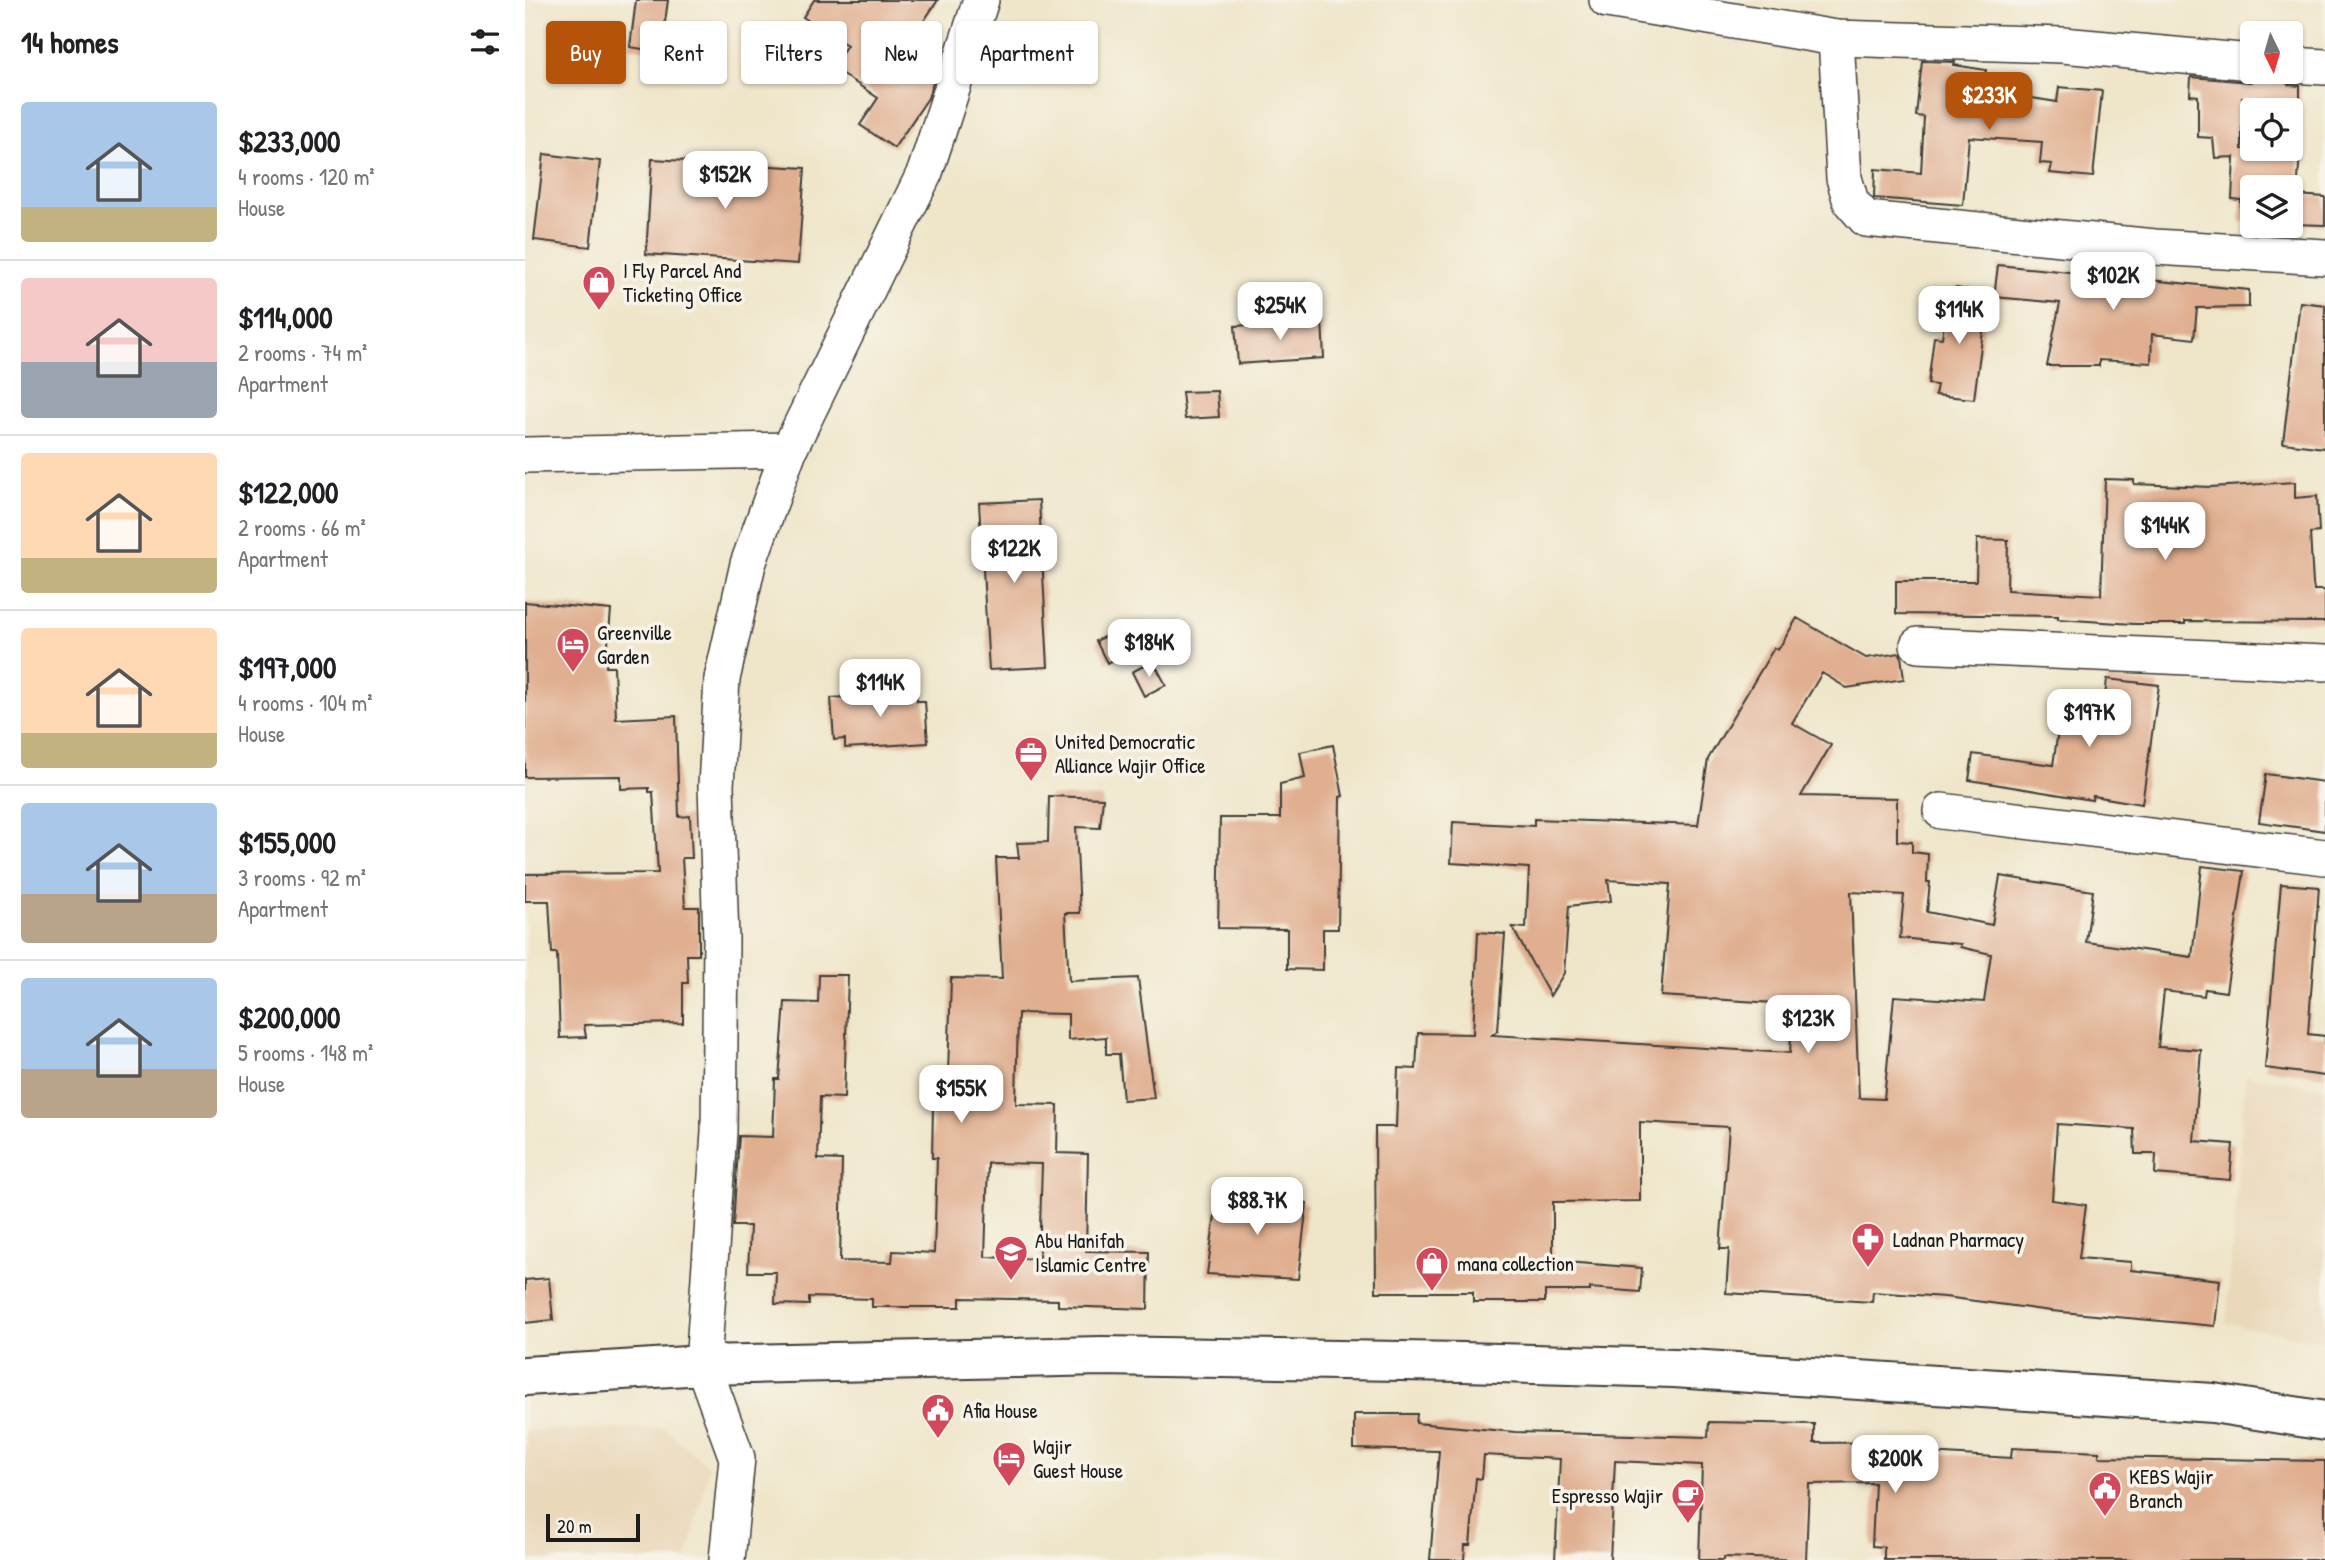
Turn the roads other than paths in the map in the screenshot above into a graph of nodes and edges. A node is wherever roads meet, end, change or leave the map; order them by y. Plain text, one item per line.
1 (981, 0) edge
2 (1607, 0) edge
3 (1836, 38) junction
4 (2240, 61) edge
5 (2303, 66) edge
6 (2325, 67) edge
7 (2325, 257) edge
8 (789, 450) junction
9 (525, 455) edge
10 (1918, 645) dead end
11 (2325, 663) edge
12 (1941, 811) dead end
13 (2325, 857) edge
14 (703, 1365) junction
15 (525, 1376) edge
16 (2325, 1422) edge
17 (726, 1560) edge

1 - 8 street
2 - 3 street
3 - 4 street
3 - 7 street
5 - 6 street
8 - 9 street
8 - 14 street
10 - 11 street
12 - 13 street
14 - 15 street
14 - 16 street
14 - 17 street

